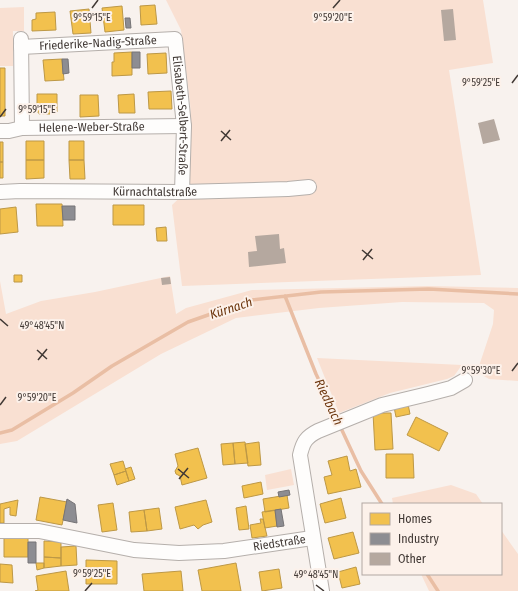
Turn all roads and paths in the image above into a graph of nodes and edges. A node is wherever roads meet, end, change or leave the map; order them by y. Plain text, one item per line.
1 (175, 39) joint
2 (184, 126) junction
3 (22, 128) junction
4 (0, 131) edge
5 (309, 187) dead end
6 (0, 192) edge
7 (182, 192) junction
8 (464, 380) dead end
9 (0, 531) edge
10 (312, 538) junction
11 (322, 591) edge

1 - 2 street, Elisabeth-Selbert-Straße
1 - 3 street, Friederike-Nadig-Straße
2 - 3 street, Helene-Weber-Straße
2 - 7 street, Elisabeth-Selbert-Straße
3 - 4 street, Helene-Weber-Straße
5 - 7 street, Kürnachtalstraße
6 - 7 street, Kürnachtalstraße
8 - 10 street, Riedstraße
9 - 10 street, Riedstraße
10 - 11 street

